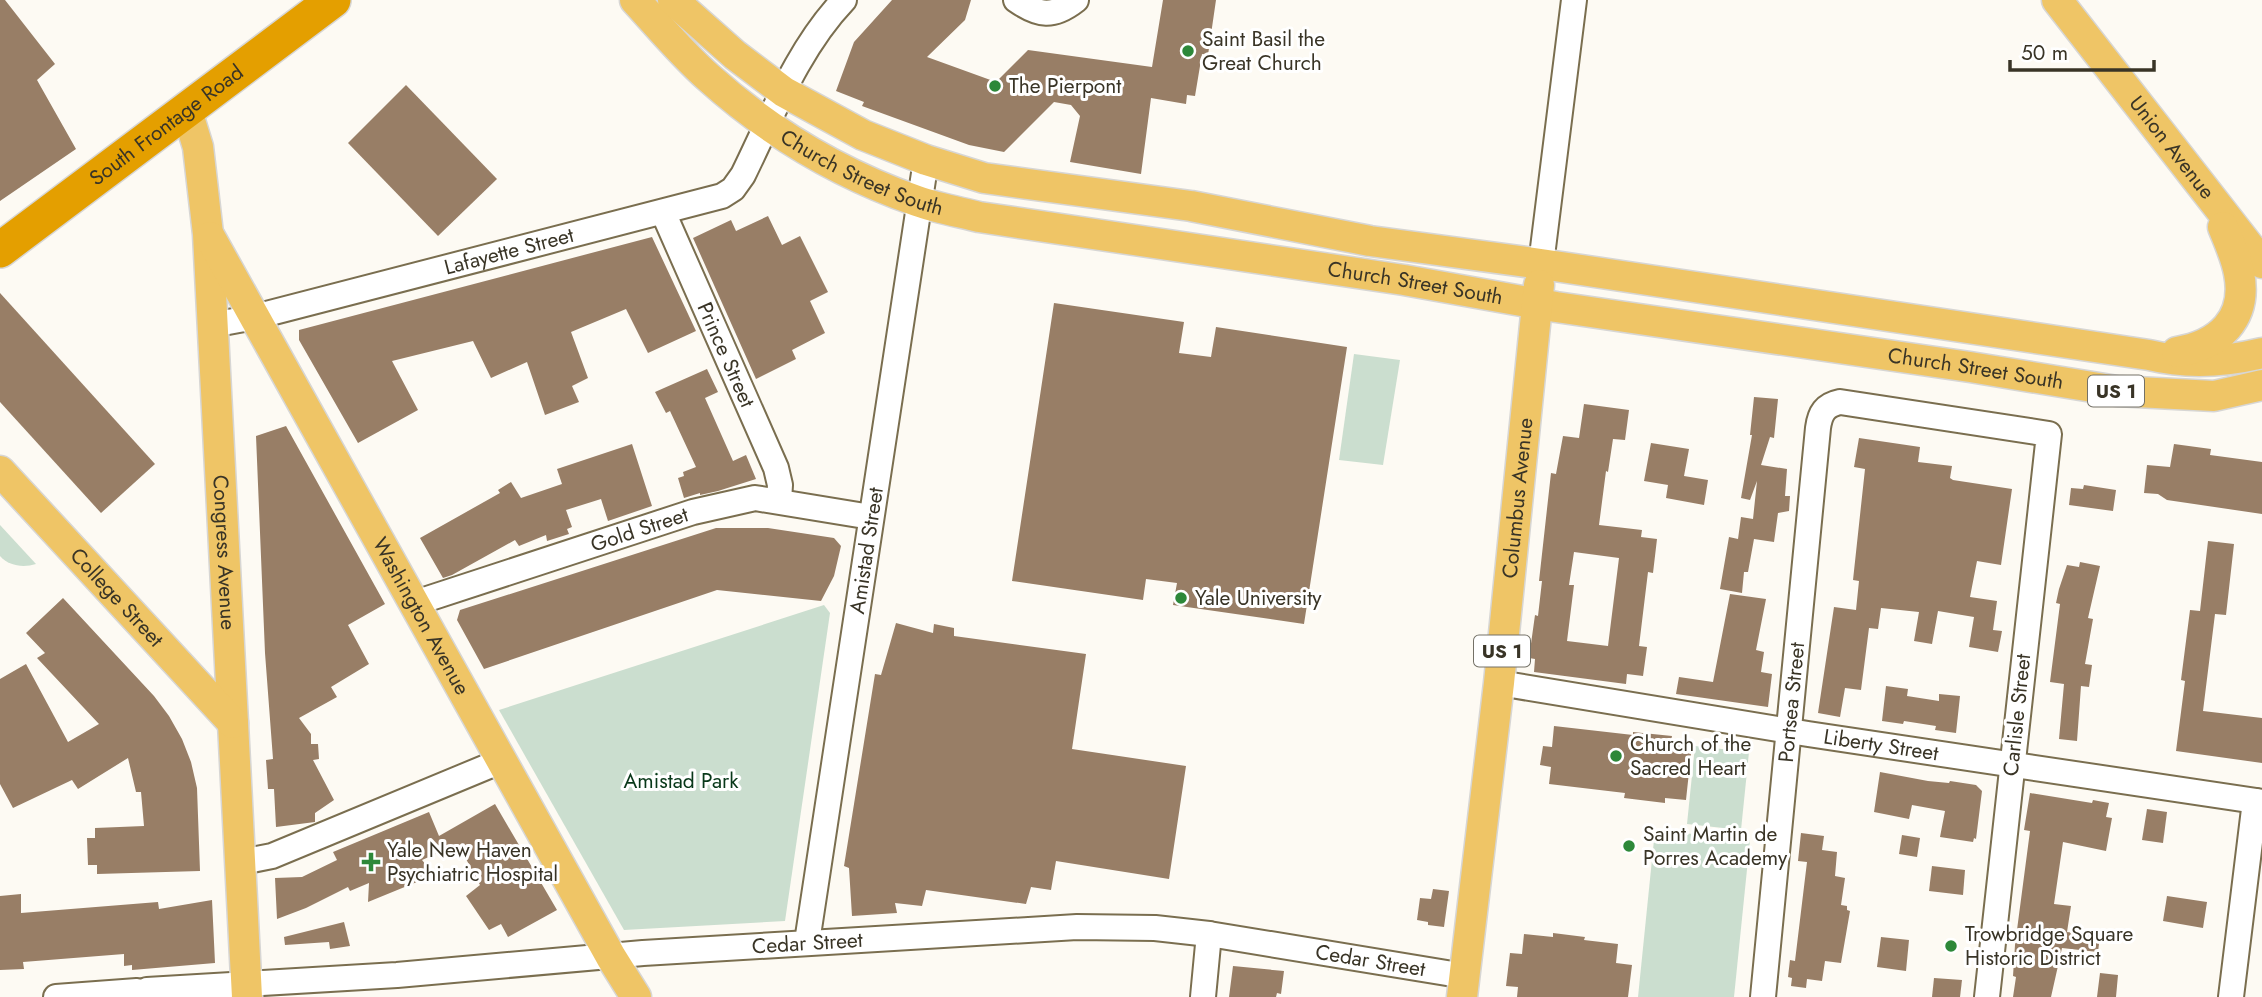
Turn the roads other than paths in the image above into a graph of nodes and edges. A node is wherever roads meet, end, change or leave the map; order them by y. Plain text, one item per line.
1 (333, 0) edge
2 (635, 0) edge
3 (673, 0) edge
4 (844, 0) edge
5 (1016, 0) edge
6 (1076, 0) edge
7 (1574, 0) edge
8 (2057, 0) edge
9 (784, 92) junction
10 (187, 111) junction
11 (768, 124) junction
12 (926, 160) junction
13 (1072, 189) junction
14 (2213, 200) junction
15 (919, 201) junction
16 (663, 212) junction
17 (1024, 224) junction
18 (208, 234) junction
19 (0, 250) edge
20 (2262, 263) edge
21 (1541, 264) junction
22 (1537, 304) junction
23 (255, 317) junction
24 (212, 325) junction
25 (2262, 353) edge
26 (2149, 355) junction
27 (2262, 386) edge
28 (1824, 409) joint
29 (0, 471) edge
30 (779, 500) junction
31 (872, 517) junction
32 (415, 603) junction
33 (1499, 683) junction
34 (233, 723) junction
35 (1790, 731) junction
36 (501, 761) junction
37 (2011, 764) junction
38 (2259, 801) edge
39 (242, 862) junction
40 (1209, 934) junction
41 (807, 943) junction
42 (611, 957) junction
43 (402, 986) edge
44 (1464, 987) edge
45 (247, 990) edge
46 (56, 997) edge
47 (636, 997) edge
48 (1203, 997) edge
49 (1763, 997) edge
50 (1987, 997) edge
51 (2231, 997) edge

1 - 10 highway, South Frontage Road
2 - 11 main road, Church Street South
3 - 9 main road, Church Street South
4 - 9 street, Lafayette Street
5 - 6 street
7 - 21 street, Columbus Avenue
8 - 14 main road, Union Avenue / US 1
9 - 11 street, Lafayette Street
9 - 12 main road, Church Street South
10 - 18 main road, Congress Avenue
10 - 19 highway, South Frontage Road
11 - 15 main road, Church Street South
11 - 16 street, Lafayette Street
12 - 13 main road, Church Street South
12 - 15 street, Amistad Street
13 - 17 main road
13 - 21 main road, Church Street South
14 - 20 main road, Union Avenue / US 1
14 - 26 main road, US 1
15 - 17 main road, Church Street South
15 - 31 street, Amistad Street
16 - 23 street, Lafayette Street
16 - 30 street, Prince Street
17 - 22 main road, Church Street South
18 - 23 main road, Washington Avenue
18 - 24 main road, Congress Avenue
21 - 22 main road, Columbus Avenue / US 1
21 - 26 main road, Church Street South / US 1
22 - 27 main road, Church Street South / US 1
22 - 33 main road, Columbus Avenue / US 1
23 - 24 street, Lafayette Street
23 - 32 main road, Washington Avenue
24 - 34 main road, Congress Avenue
25 - 26 main road, Church Street South
28 - 35 street, Portsea Street
28 - 37 street, Carlisle Street
29 - 34 main road, College Street
30 - 31 street, Gold Street
30 - 32 street, Gold Street
31 - 41 street, Amistad Street
32 - 36 main road, Washington Avenue
33 - 35 street, Liberty Street
33 - 44 main road, Columbus Avenue / US 1
34 - 39 main road, Congress Avenue
35 - 37 street, Liberty Street
35 - 49 street, Portsea Street
36 - 39 street
36 - 42 main road, Washington Avenue
37 - 38 street, Liberty Street
37 - 50 street, Carlisle Street
38 - 51 street
39 - 45 main road, Congress Avenue
40 - 41 street, Cedar Street
40 - 44 street, Cedar Street
40 - 48 street
41 - 42 street, Cedar Street
42 - 43 street, Cedar Street
42 - 47 main road, Washington Avenue
43 - 45 street, Cedar Street
45 - 46 street, Cedar Street

